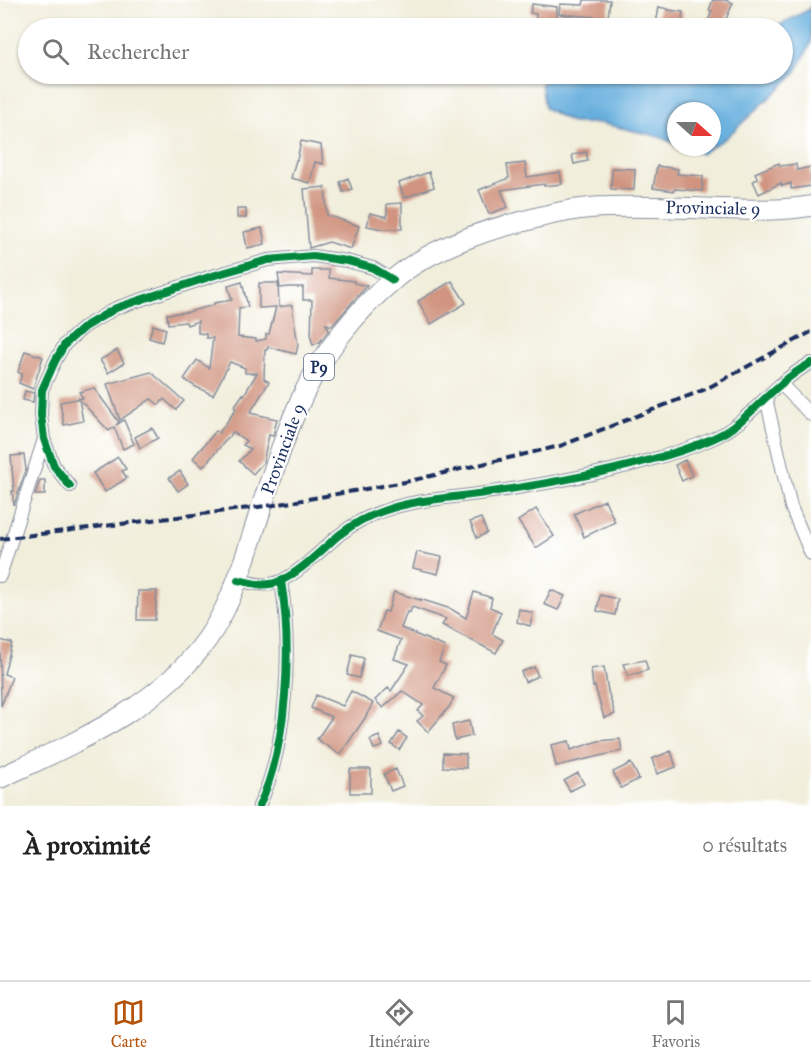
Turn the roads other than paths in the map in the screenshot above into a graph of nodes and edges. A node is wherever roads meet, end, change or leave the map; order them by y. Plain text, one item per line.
1 (811, 206) edge
2 (393, 280) junction
3 (811, 363) edge
4 (781, 384) junction
5 (766, 398) junction
6 (811, 415) edge
7 (44, 439) junction
8 (70, 486) dead end
9 (811, 554) edge
10 (0, 576) edge
11 (238, 580) junction
12 (281, 581) junction
13 (0, 778) edge
14 (259, 806) edge

1 - 2 main road, Provinciale 9 / P9
2 - 7 street
2 - 11 main road, Provinciale 9 / P9
3 - 4 street
4 - 5 street
4 - 6 street
5 - 9 street
5 - 12 street
7 - 8 street
7 - 10 street
11 - 12 street
11 - 13 main road, Provinciale 9 / P9
12 - 14 street

